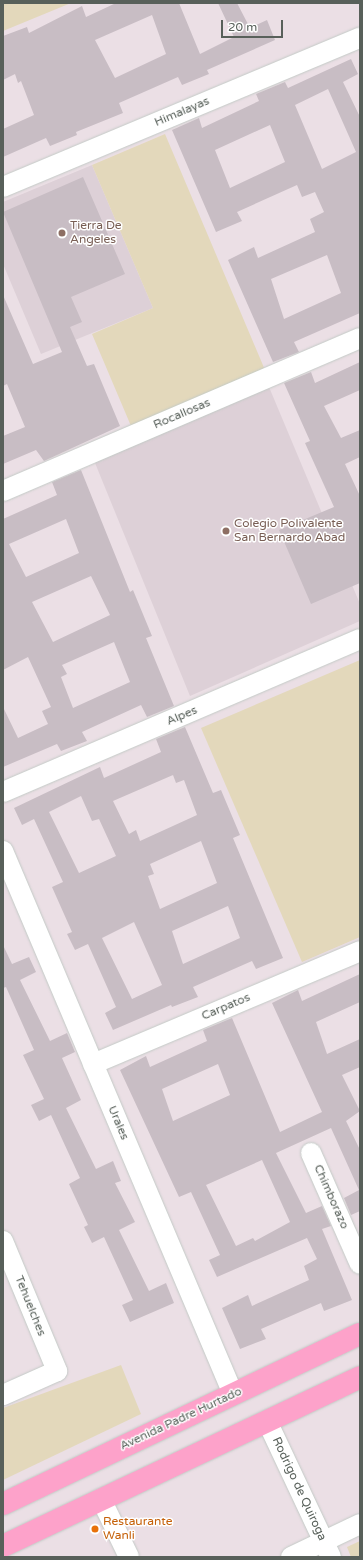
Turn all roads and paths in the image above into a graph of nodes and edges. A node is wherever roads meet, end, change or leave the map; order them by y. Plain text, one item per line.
1 (360, 38) edge
2 (3, 187) edge
3 (360, 338) edge
4 (3, 491) edge
5 (360, 640) edge
6 (3, 792) edge
7 (3, 851) edge
8 (360, 951) edge
9 (93, 1064) junction
10 (311, 1153) dead end
11 (3, 1241) edge
12 (360, 1264) edge
13 (360, 1334) edge
14 (360, 1377) edge
15 (233, 1394) junction
16 (3, 1395) edge
17 (267, 1421) junction
18 (101, 1499) junction
19 (3, 1504) edge
20 (360, 1524) edge
21 (3, 1546) edge
22 (327, 1549) edge
23 (128, 1557) edge
24 (291, 1557) edge

1 - 2 street, Himalayas
3 - 4 street, Rocallosas
5 - 6 street, Alpes
7 - 9 street, Urales
8 - 9 street, Carpatos
9 - 15 street, Urales
10 - 12 street, Chimborazo
11 - 16 street, Tehuelches
13 - 15 main road, Avenida Padre Hurtado
14 - 17 main road
15 - 19 main road, Avenida Padre Hurtado
17 - 18 main road
17 - 22 street, Rodrigo de Quiroga
18 - 21 main road
18 - 23 street
20 - 22 street
22 - 24 street

